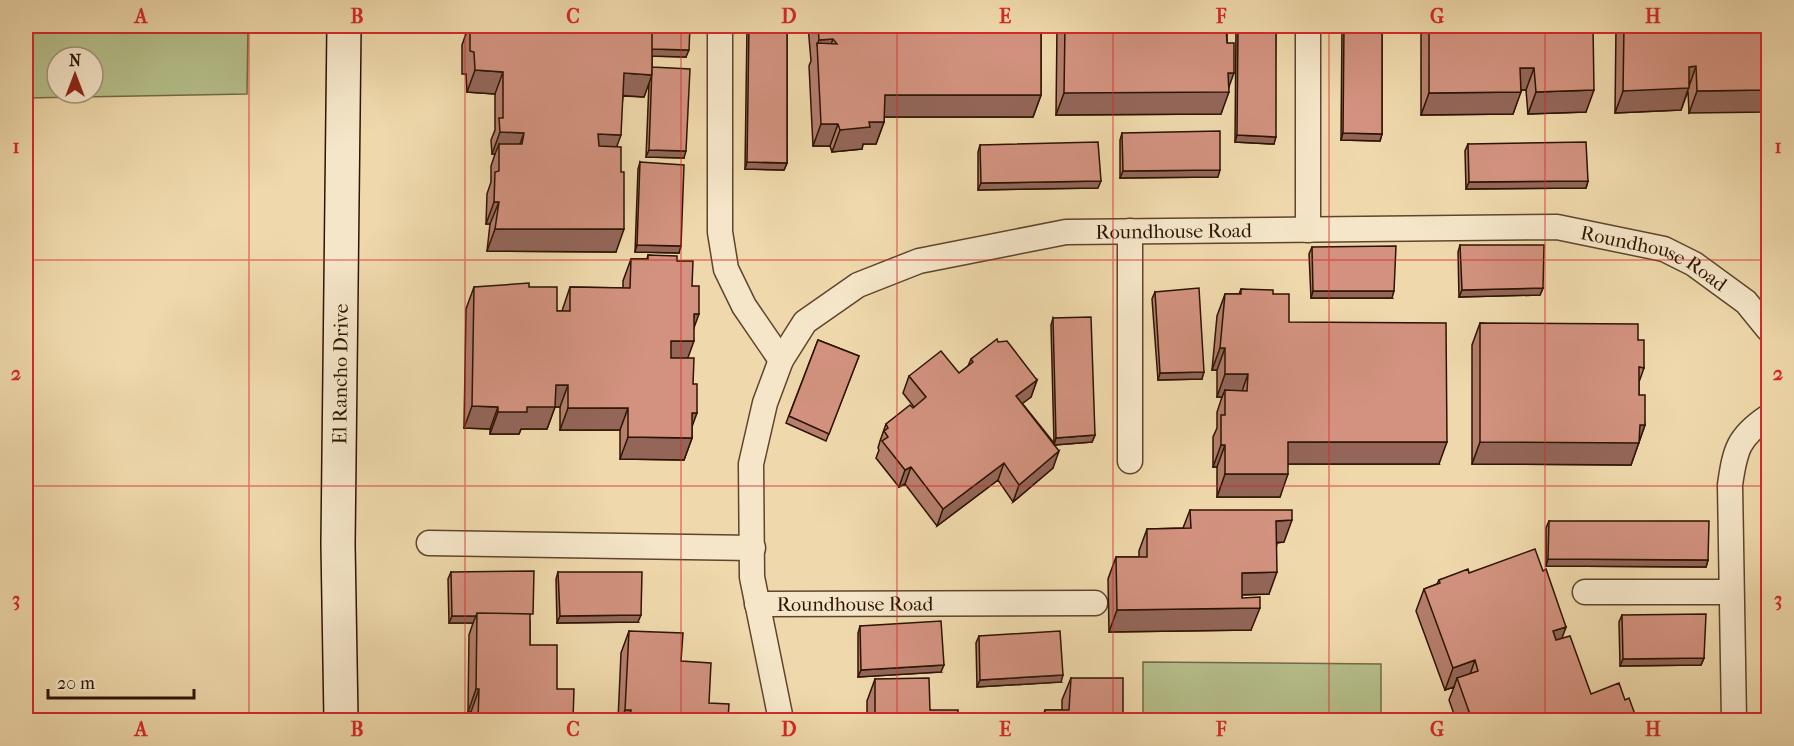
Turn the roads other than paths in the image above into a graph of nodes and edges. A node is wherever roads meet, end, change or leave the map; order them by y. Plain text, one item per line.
1 (344, 26) edge
2 (720, 26) edge
3 (1308, 26) edge
4 (1308, 230) junction
5 (1130, 231) junction
6 (1768, 329) edge
7 (780, 360) junction
8 (1768, 417) edge
9 (1130, 461) dead end
10 (429, 543) dead end
11 (753, 548) junction
12 (1585, 592) dead end
13 (1731, 592) junction
14 (1095, 603) dead end
15 (757, 604) junction
16 (341, 720) edge
17 (781, 720) edge
18 (1734, 720) edge

1 - 16 main road, El Rancho Drive
2 - 7 lane
3 - 4 lane
4 - 5 lane, Roundhouse Road
4 - 6 lane, Roundhouse Road
5 - 7 lane, Roundhouse Road
5 - 9 lane
7 - 11 lane, Roundhouse Road
8 - 13 lane
10 - 11 lane
11 - 15 lane, Roundhouse Road
12 - 13 lane
13 - 18 lane
14 - 15 lane, Roundhouse Road
15 - 17 lane, Roundhouse Road

